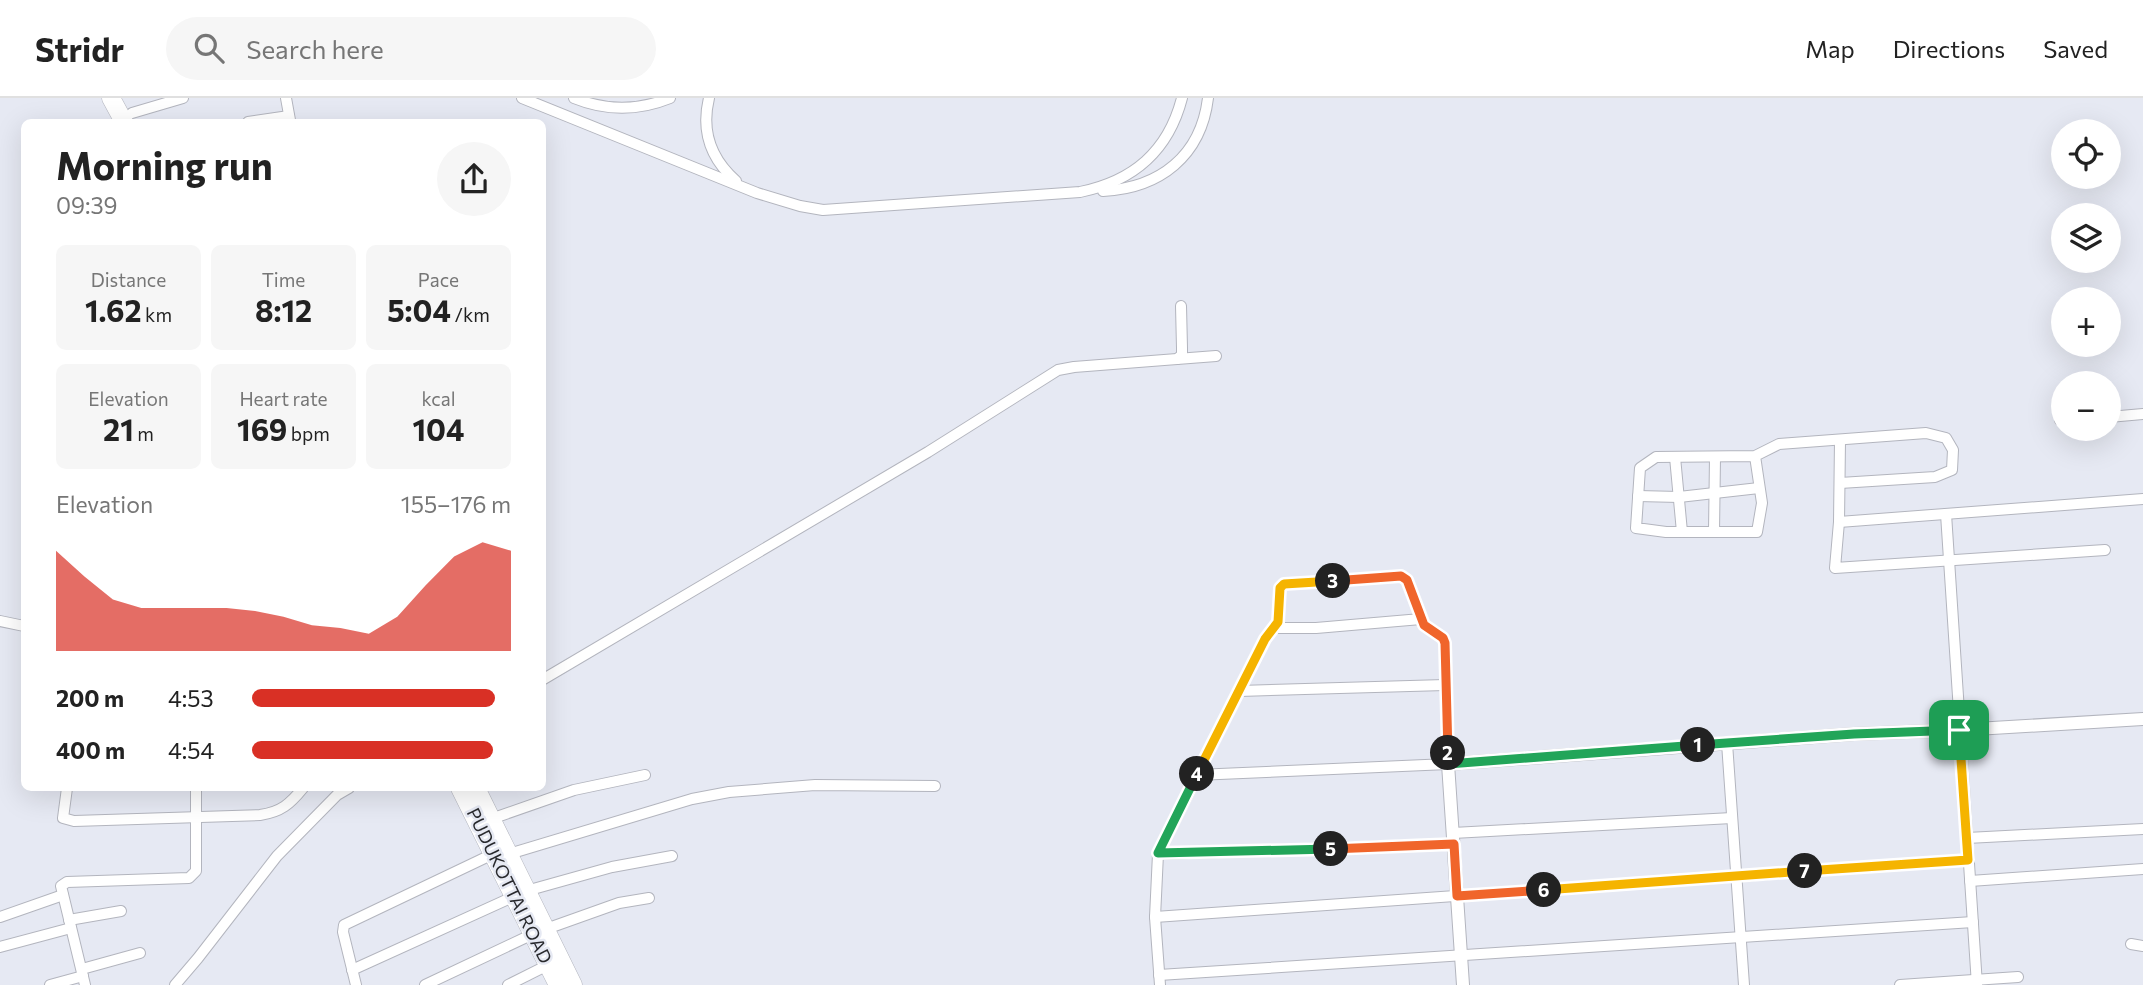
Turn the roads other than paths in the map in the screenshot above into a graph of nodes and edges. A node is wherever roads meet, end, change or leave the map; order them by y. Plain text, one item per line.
1 (111, 98) edge
2 (183, 98) edge
3 (286, 98) edge
4 (522, 98) edge
5 (574, 98) edge
6 (670, 98) edge
7 (709, 98) edge
8 (1182, 98) edge
9 (1208, 98) edge
10 (129, 114) edge
11 (290, 119) edge
12 (1080, 192) junction
13 (757, 193) junction
14 (1181, 306) dead end
15 (1216, 356) dead end
16 (1177, 359) junction
17 (2143, 414) edge
18 (2121, 415) edge
19 (1840, 441) junction
20 (1755, 456) junction
21 (1675, 457) junction
22 (1715, 457) junction
23 (1840, 483) junction
24 (1759, 488) junction
25 (1715, 494) junction
26 (1638, 496) junction
27 (1679, 497) junction
28 (2143, 499) edge
29 (1946, 514) junction
30 (1839, 522) junction
31 (1682, 532) junction
32 (1714, 532) junction
33 (2105, 550) dead end
34 (1949, 561) junction
35 (1421, 620) junction
36 (0, 621) edge
37 (21, 625) edge
38 (1275, 628) junction
39 (546, 678) edge
40 (1445, 685) junction
41 (1239, 691) junction
42 (2143, 719) edge
43 (1959, 730) junction
44 (1727, 743) junction
45 (1448, 764) junction
46 (645, 775) dead end
47 (1196, 775) junction
48 (935, 786) dead end
49 (66, 791) edge
50 (195, 791) edge
51 (300, 791) edge
52 (343, 791) edge
53 (462, 791) edge
54 (477, 791) edge
55 (195, 817) junction
56 (1732, 818) junction
57 (491, 819) junction
58 (2143, 829) edge
59 (1967, 838) junction
60 (1453, 839) junction
61 (1158, 853) junction
62 (501, 854) junction
63 (671, 856) dead end
64 (1968, 860) junction
65 (2143, 869) edge
66 (1736, 876) junction
67 (1970, 881) junction
68 (520, 894) junction
69 (63, 895) junction
70 (1457, 896) junction
71 (649, 898) dead end
72 (121, 911) dead end
73 (0, 917) edge
74 (1155, 917) junction
75 (1973, 922) junction
76 (70, 924) junction
77 (539, 932) junction
78 (1741, 937) junction
79 (2131, 944) dead end
80 (2143, 946) edge
81 (0, 947) edge
82 (140, 953) dead end
83 (1461, 955) junction
84 (548, 965) junction
85 (352, 970) junction
86 (83, 977) edge
87 (2018, 977) dead end
88 (1160, 980) edge
89 (1977, 982) edge
90 (50, 985) edge
91 (175, 985) edge
92 (356, 985) edge
93 (425, 985) edge
94 (508, 985) edge
95 (558, 985) edge
96 (573, 985) edge
97 (1463, 985) edge
98 (1744, 985) edge
99 (1900, 985) edge

1 - 10 highway
2 - 10 street
3 - 11 street
4 - 13 street
5 - 6 street
7 - 13 street
8 - 12 street
9 - 12 street
12 - 13 street
14 - 16 street
15 - 16 street
16 - 39 street
17 - 18 street
19 - 20 street
19 - 23 street
19 - 23 street
20 - 22 street
20 - 24 street
21 - 22 street
21 - 26 street
21 - 27 street
22 - 25 street
23 - 30 street
24 - 25 street
24 - 32 street
25 - 27 street
25 - 32 street
26 - 27 street
26 - 31 street
27 - 31 street
28 - 29 street
29 - 30 street
29 - 34 street
30 - 34 street
31 - 32 street
33 - 34 street
34 - 43 street
35 - 38 street
35 - 38 street
35 - 40 street
36 - 37 street
38 - 41 street
40 - 41 street
40 - 45 street
41 - 47 street
42 - 43 street
43 - 44 street
43 - 59 street
44 - 45 street
44 - 56 street
45 - 47 street
45 - 60 street
46 - 57 street
47 - 61 street
48 - 62 street
49 - 55 street
50 - 55 street
51 - 55 street
52 - 91 street
53 - 62 highway, PUDUKOTTAI ROAD
54 - 57 highway, PUDUKOTTAI ROAD
55 - 69 street
56 - 60 street
56 - 66 street
57 - 62 highway, PUDUKOTTAI ROAD
58 - 59 street
59 - 64 street
60 - 61 street
60 - 70 street
61 - 74 street
62 - 68 highway, PUDUKOTTAI ROAD
62 - 85 street
63 - 68 street
64 - 66 street
64 - 67 street
65 - 67 street
66 - 70 street
66 - 78 street
67 - 75 street
68 - 77 highway, PUDUKOTTAI ROAD
68 - 85 street
69 - 73 street
69 - 76 street
70 - 74 street
70 - 83 street
71 - 77 street
72 - 76 street
74 - 88 street
75 - 78 street
75 - 89 street
76 - 81 street
76 - 86 street
77 - 84 highway, PUDUKOTTAI ROAD
77 - 93 street
77 - 96 highway, PUDUKOTTAI ROAD
78 - 83 street
78 - 98 street
79 - 80 street
82 - 86 street
83 - 88 street
83 - 97 street
84 - 94 street
84 - 95 highway, PUDUKOTTAI ROAD
85 - 92 street
86 - 90 street
87 - 89 street
89 - 99 street

